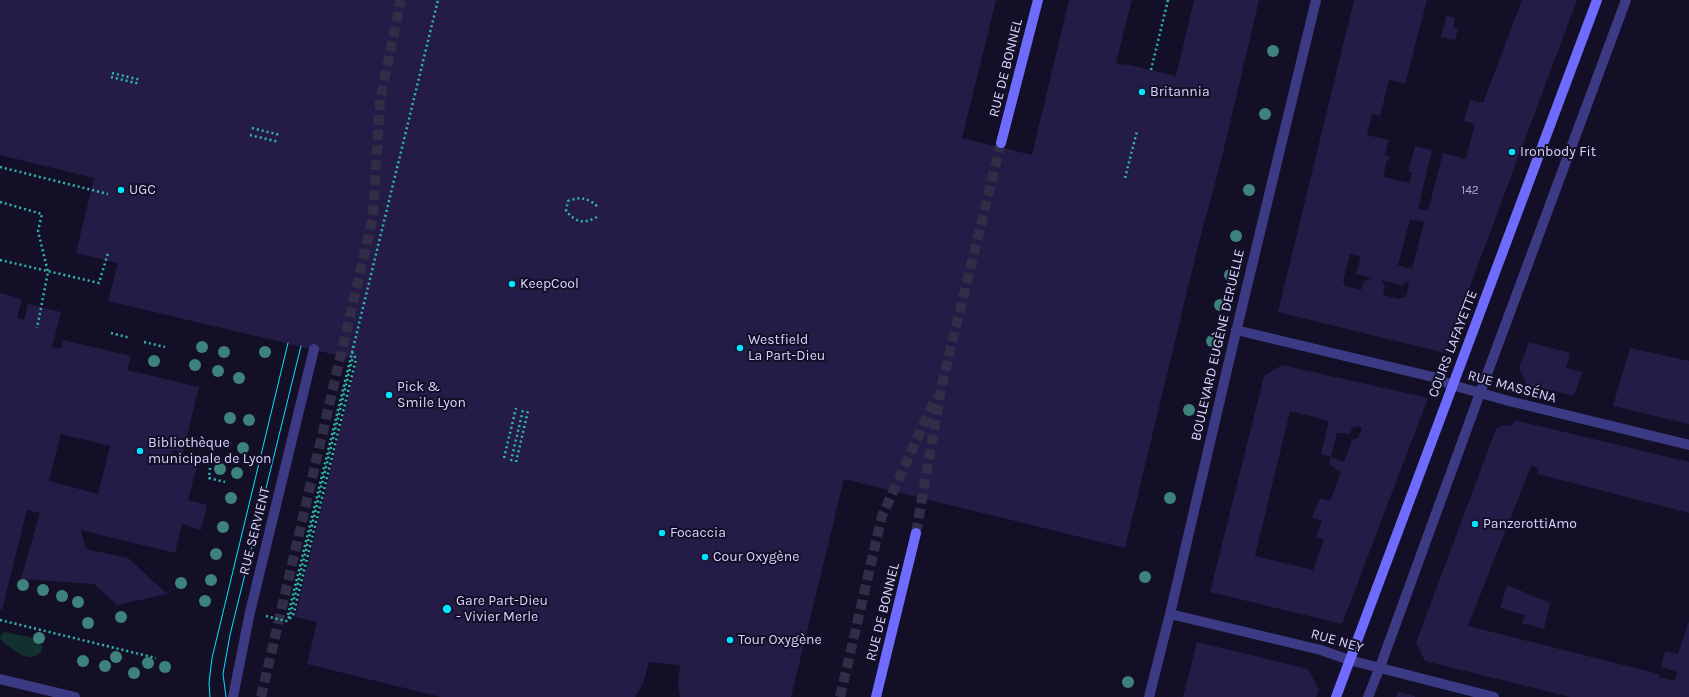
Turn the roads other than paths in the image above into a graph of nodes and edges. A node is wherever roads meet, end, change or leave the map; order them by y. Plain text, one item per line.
1 (1038, 0) edge
2 (1316, 0) edge
3 (1597, 0) edge
4 (1626, 0) edge
5 (1001, 143) tunnel mouth
6 (1236, 330) junction
7 (314, 349) dead end
8 (1452, 385) junction
9 (1480, 393) junction
10 (1689, 445) edge
11 (916, 533) tunnel mouth
12 (1170, 614) junction
13 (1350, 660) junction
14 (1380, 667) junction
15 (0, 679) edge
16 (74, 697) edge
17 (233, 697) edge
18 (876, 697) edge
19 (1149, 697) edge
20 (1336, 697) edge
21 (1368, 697) edge
22 (1494, 697) edge

1 - 5 main road, RUE DE BONNEL
2 - 6 street, BOULEVARD EUGÈNE DERUELLE
3 - 8 main road, COURS LAFAYETTE
4 - 9 street
6 - 8 street, RUE MASSÉNA
6 - 12 street, BOULEVARD EUGÈNE DERUELLE
7 - 17 street, RUE SERVIENT
8 - 9 street, RUE MASSÉNA
8 - 13 main road, COURS LAFAYETTE
9 - 10 street, RUE MASSÉNA
9 - 14 street
11 - 18 main road, RUE DE BONNEL
12 - 13 street, RUE NEY
12 - 19 street, BOULEVARD EUGÈNE DERUELLE
13 - 14 street, RUE NEY
13 - 20 main road, COURS LAFAYETTE
14 - 21 street
14 - 22 street, RUE NEY
15 - 16 street

